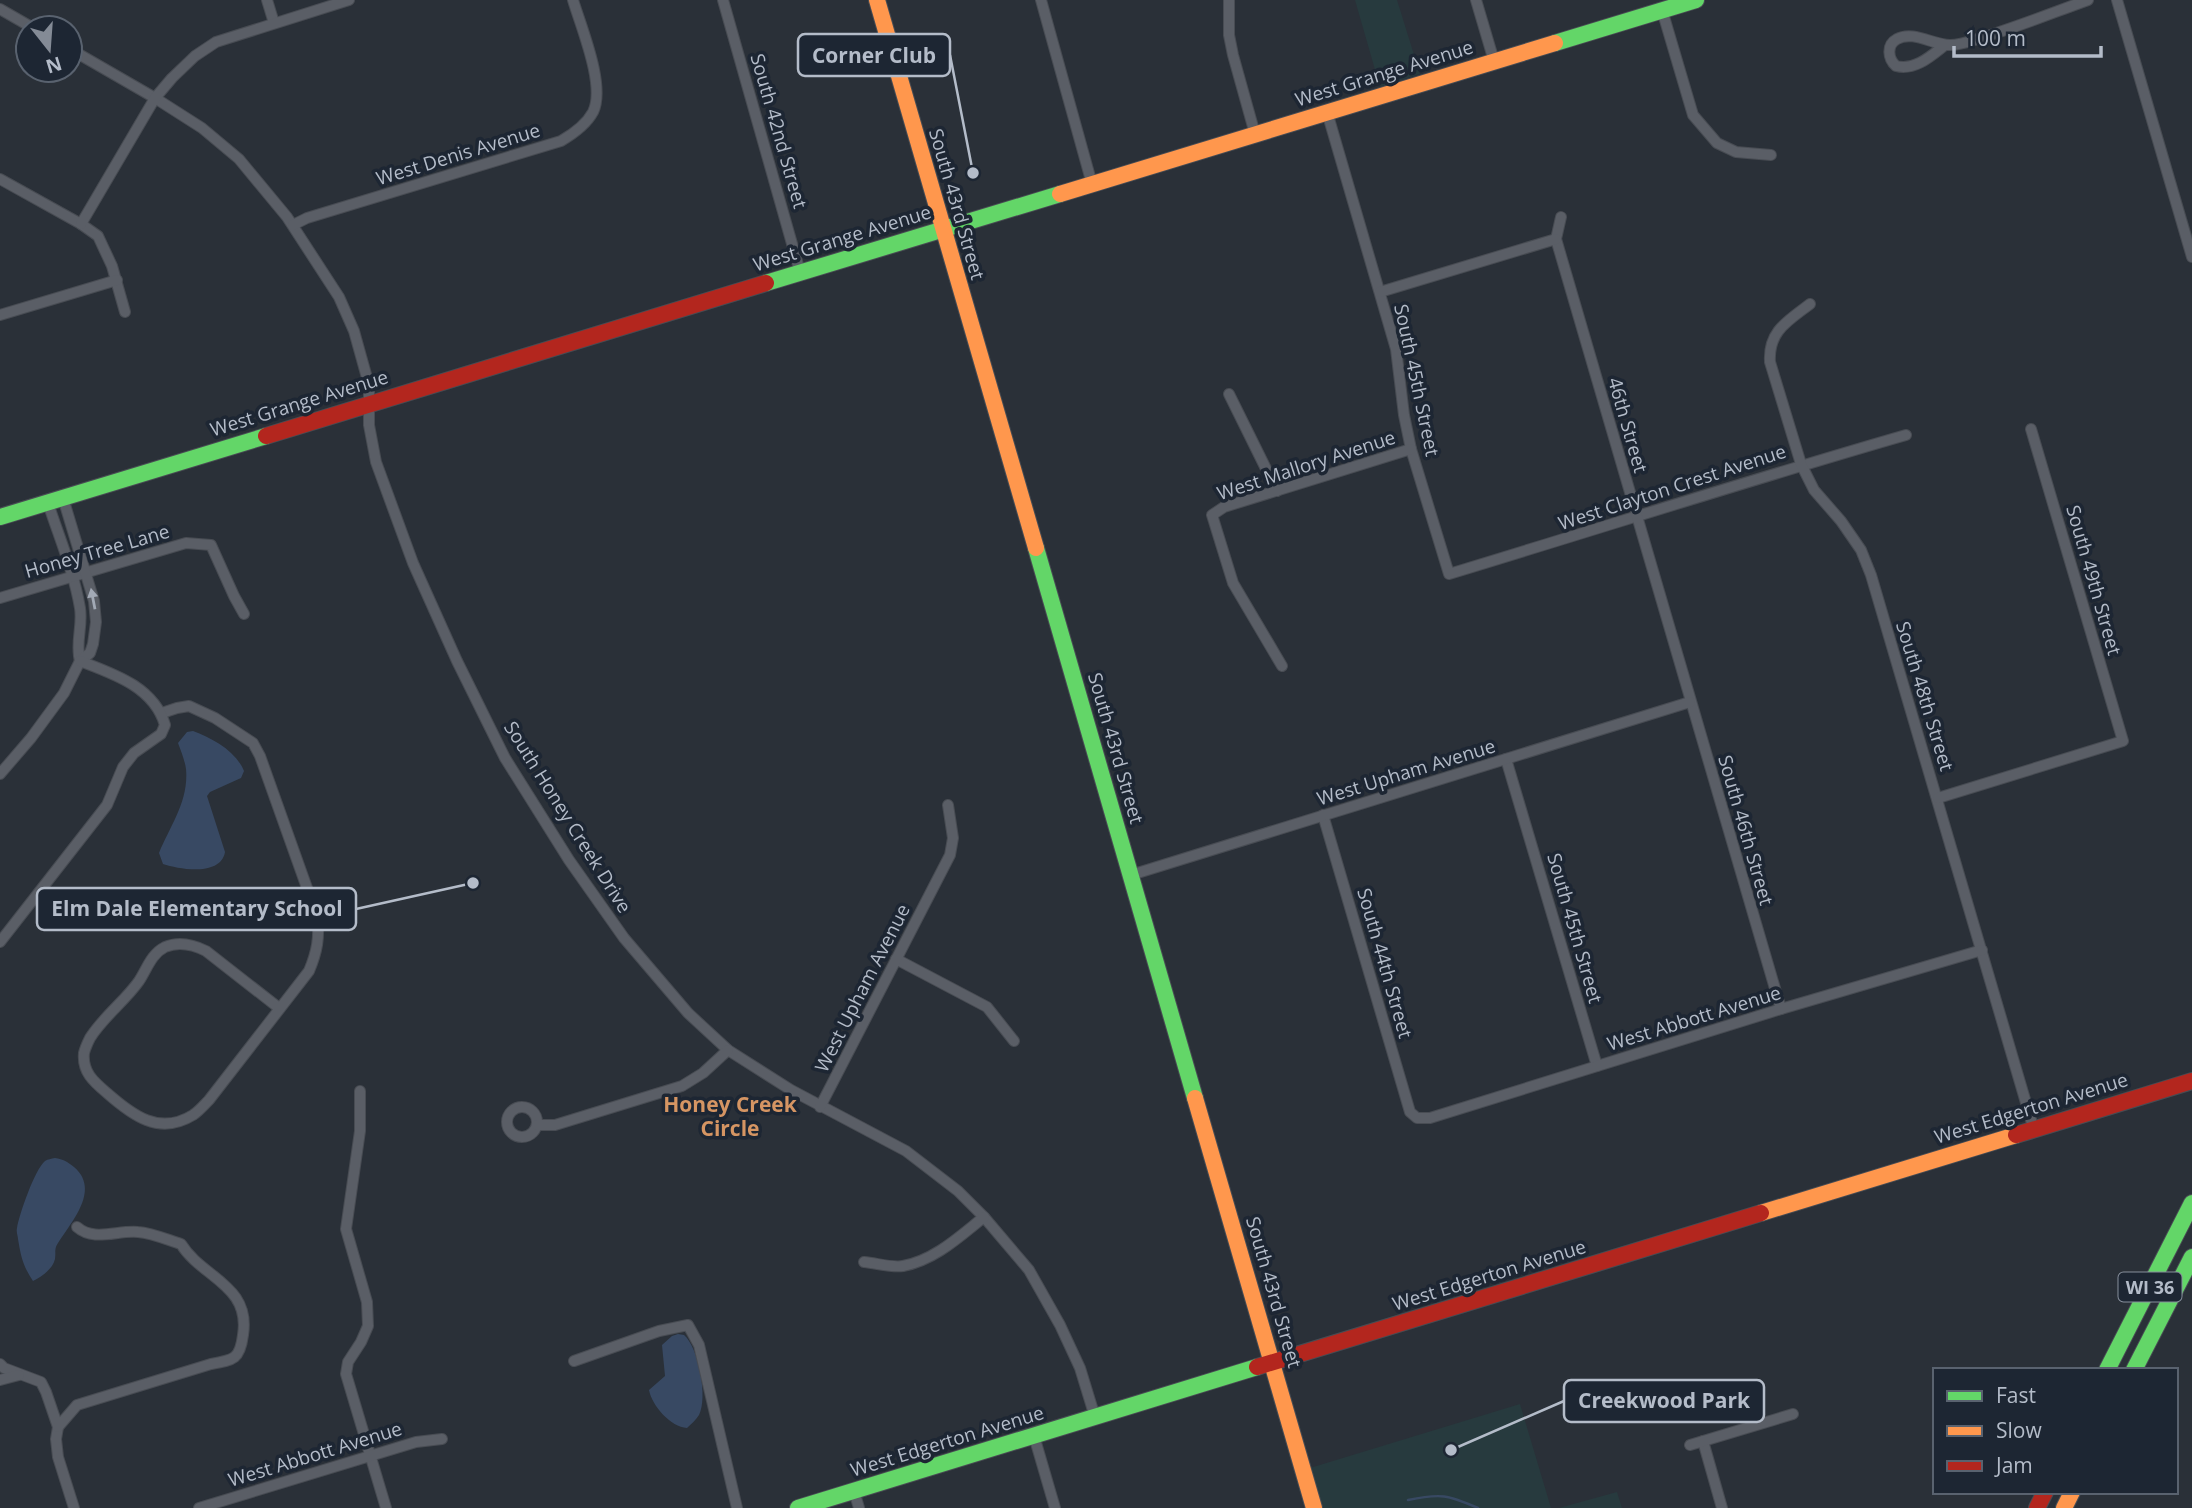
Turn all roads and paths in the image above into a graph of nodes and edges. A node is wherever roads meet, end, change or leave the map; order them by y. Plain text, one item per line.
1 (267, 0) edge
2 (349, 0) edge
3 (573, 0) edge
4 (723, 0) edge
5 (877, 0) edge
6 (1041, 0) edge
7 (1229, 0) edge
8 (1476, 0) edge
9 (1696, 0) edge
10 (2088, 0) edge
11 (2117, 0) edge
12 (1661, 10) junction
13 (274, 23) junction
14 (1945, 45) junction
15 (84, 57) edge
16 (1494, 61) junction
17 (155, 98) junction
18 (1327, 112) junction
19 (1255, 134) junction
20 (1771, 155) dead end
21 (0, 179) edge
22 (1092, 184) junction
23 (1561, 217) dead end
24 (81, 223) junction
25 (293, 225) junction
26 (943, 229) junction
27 (1556, 239) junction
28 (2192, 257) edge
29 (800, 272) junction
30 (117, 281) junction
31 (1380, 292) junction
32 (1810, 304) dead end
33 (125, 312) dead end
34 (0, 315) edge
35 (1229, 394) dead end
36 (369, 403) junction
37 (2031, 429) dead end
38 (1906, 435) dead end
39 (1411, 449) junction
40 (1801, 464) junction
41 (1277, 491) junction
42 (56, 501) junction
43 (0, 517) edge
44 (1637, 517) junction
45 (86, 572) junction
46 (1449, 574) joint
47 (71, 576) junction
48 (0, 598) edge
49 (244, 614) dead end
50 (1679, 660) joint
51 (80, 661) junction
52 (1282, 666) dead end
53 (1690, 702) junction
54 (162, 713) junction
55 (1506, 759) junction
56 (0, 774) edge
57 (1938, 798) junction
58 (948, 805) dead end
59 (1323, 815) junction
60 (1132, 875) junction
61 (0, 942) edge
62 (1982, 950) junction
63 (896, 958) junction
64 (279, 1008) junction
65 (1781, 1009) junction
66 (1014, 1041) dead end
67 (728, 1050) junction
68 (1597, 1066) junction
69 (2192, 1081) edge
70 (360, 1091) dead end
71 (820, 1107) junction
72 (1417, 1118) joint
73 (537, 1125) dead end
74 (2034, 1130) junction
75 (2192, 1203) edge
76 (984, 1217) junction
77 (77, 1227) dead end
78 (2192, 1257) edge
79 (864, 1262) dead end
80 (2119, 1348) junction
81 (574, 1361) dead end
82 (1273, 1363) junction
83 (0, 1364) edge
84 (2137, 1364) edge
85 (2108, 1368) edge
86 (19, 1374) junction
87 (0, 1380) edge
88 (1793, 1413) dead end
89 (1095, 1417) junction
90 (58, 1427) junction
91 (1034, 1436) junction
92 (442, 1439) dead end
93 (1703, 1441) junction
94 (1690, 1445) dead end
95 (369, 1455) junction
96 (854, 1491) junction
97 (74, 1508) edge
98 (199, 1508) edge
99 (386, 1508) edge
100 (737, 1508) edge
101 (798, 1508) edge
102 (859, 1508) edge
103 (1055, 1508) edge
104 (1314, 1508) edge
105 (1722, 1508) edge

1 - 13 street
2 - 13 street
3 - 25 street, West Denis Avenue
4 - 29 street, South 42nd Street
5 - 26 street, South 43rd Street
6 - 22 street
7 - 19 street
8 - 16 street
9 - 12 street, West Grange Avenue
10 - 14 street
11 - 28 street
12 - 16 street, West Grange Avenue
12 - 20 street
13 - 17 street
14 - 14 street
15 - 17 street, South Honey Creek Drive
16 - 18 street, West Grange Avenue
17 - 24 street
17 - 25 street, South Honey Creek Drive
18 - 19 street, West Grange Avenue
18 - 31 street, South 45th Street
19 - 22 street, West Grange Avenue
21 - 24 street
22 - 26 street, West Grange Avenue
23 - 27 street
24 - 30 street
25 - 36 street, South Honey Creek Drive
26 - 29 street, West Grange Avenue
26 - 60 street, South 43rd Street
27 - 31 street
27 - 44 street, 46th Street
29 - 36 street, West Grange Avenue
30 - 33 street
30 - 34 street
31 - 39 street, South 45th Street
32 - 40 street, South 48th Street
35 - 41 street
36 - 42 street, West Grange Avenue
36 - 67 street, South Honey Creek Drive
37 - 57 street, South 49th Street
38 - 40 street, West Clayton Crest Avenue
39 - 41 street, West Mallory Avenue
39 - 46 street, South 45th Street
40 - 44 street, West Clayton Crest Avenue
40 - 57 street, South 48th Street
41 - 52 street, West Mallory Avenue
42 - 43 street, West Grange Avenue
42 - 45 street
42 - 47 street
44 - 46 street, West Clayton Crest Avenue
44 - 50 street, 46th Street
45 - 47 street, Honey Tree Lane
45 - 49 street, Honey Tree Lane
51 -> 45 street
47 - 48 street, Honey Tree Lane
47 - 51 street
50 - 53 street, South 46th Street
51 - 54 street
51 - 56 street
53 - 55 street, West Upham Avenue
53 - 65 street, South 46th Street
54 - 61 street
54 - 64 street
55 - 59 street, West Upham Avenue
55 - 68 street, South 45th Street
57 - 62 street, South 48th Street
58 - 63 street, West Upham Avenue
59 - 60 street, West Upham Avenue
59 - 72 street, South 44th Street
60 - 82 street, South 43rd Street
62 - 65 street, West Abbott Avenue
62 - 74 street, South 48th Street
63 - 66 street
63 - 71 street, West Upham Avenue
64 - 64 street
65 - 68 street, West Abbott Avenue
67 - 71 street, South Honey Creek Drive
67 - 73 street
68 - 72 street, West Abbott Avenue
69 - 74 street, West Edgerton Avenue
70 - 95 street
71 - 76 street, South Honey Creek Drive
74 - 82 street, West Edgerton Avenue
75 - 80 street, WI 36
76 - 79 street
76 - 89 street, South Honey Creek Drive
77 - 90 street
78 - 84 street, WI 36
80 - 84 street
80 - 85 street, WI 36
81 - 100 street
82 - 89 street, West Edgerton Avenue
82 - 104 street, South 43rd Street
83 - 86 street
86 - 87 street
86 - 90 street
88 - 93 street
89 - 91 street, West Edgerton Avenue
90 - 97 street
91 - 96 street, West Edgerton Avenue
91 - 103 street
92 - 95 street, West Abbott Avenue
93 - 94 street
93 - 105 street
95 - 98 street, West Abbott Avenue
95 - 99 street
96 - 101 street, West Edgerton Avenue
96 - 102 street

